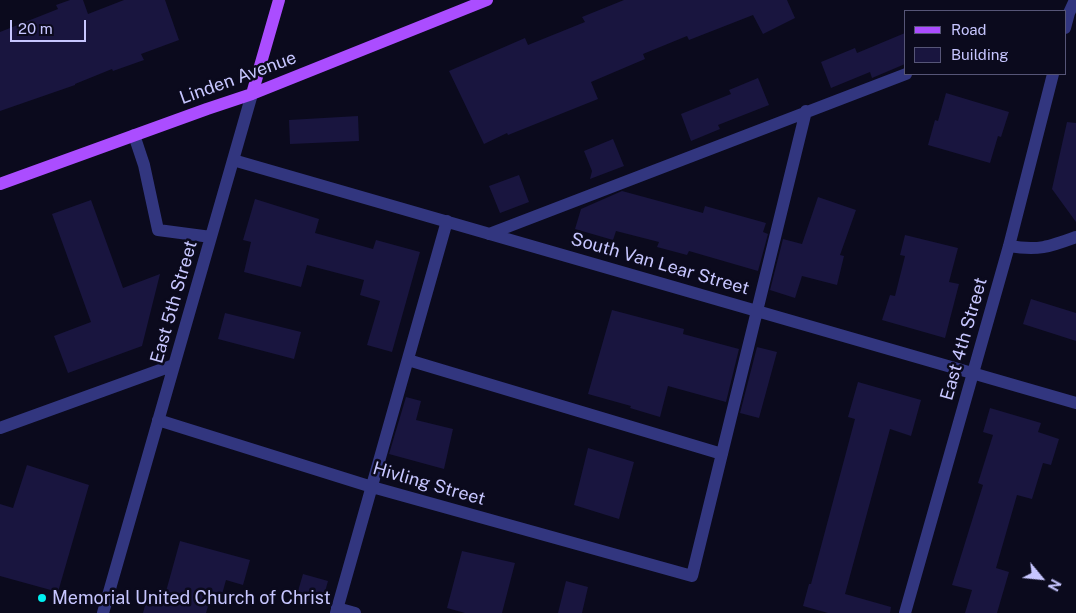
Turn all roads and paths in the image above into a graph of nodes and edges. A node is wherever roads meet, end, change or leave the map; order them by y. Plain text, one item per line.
1 (279, 0) edge
2 (484, 0) edge
3 (1075, 0) edge
4 (1070, 12) edge
5 (1066, 25) edge
6 (904, 75) edge
7 (1053, 75) edge
8 (252, 94) junction
9 (806, 111) junction
10 (134, 134) junction
11 (233, 160) junction
12 (0, 184) edge
13 (447, 221) junction
14 (489, 234) junction
15 (211, 237) junction
16 (1076, 237) edge
17 (1009, 246) junction
18 (758, 311) junction
19 (408, 360) junction
20 (174, 365) junction
21 (973, 373) junction
22 (1076, 403) edge
23 (158, 420) junction
24 (0, 428) edge
25 (722, 454) junction
26 (372, 486) junction
27 (337, 610) edge
28 (104, 613) edge
29 (355, 613) edge
30 (905, 613) edge

1 - 8 main road, East 5th Street
2 - 8 main road, Linden Avenue
3 - 4 street
4 - 5 street
6 - 9 street
7 - 17 street, East 4th Street
8 - 10 main road, Linden Avenue
8 - 11 street, East 5th Street
9 - 14 street
9 - 18 street
10 - 12 main road, Linden Avenue
10 - 15 street
11 - 13 street, South Van Lear Street
11 - 15 street, East 5th Street
13 - 14 street, South Van Lear Street
13 - 19 street
14 - 18 street, South Van Lear Street
15 - 20 street, East 5th Street
16 - 17 street
17 - 21 street, East 4th Street
18 - 21 street, South Van Lear Street
18 - 25 street
19 - 25 street
19 - 26 street
20 - 23 street, East 5th Street
20 - 24 street
21 - 22 street, South Van Lear Street
21 - 30 street, East 4th Street
23 - 26 street, Hivling Street
23 - 28 street, East 5th Street
25 - 26 street, Hivling Street
26 - 27 street
27 - 29 street

